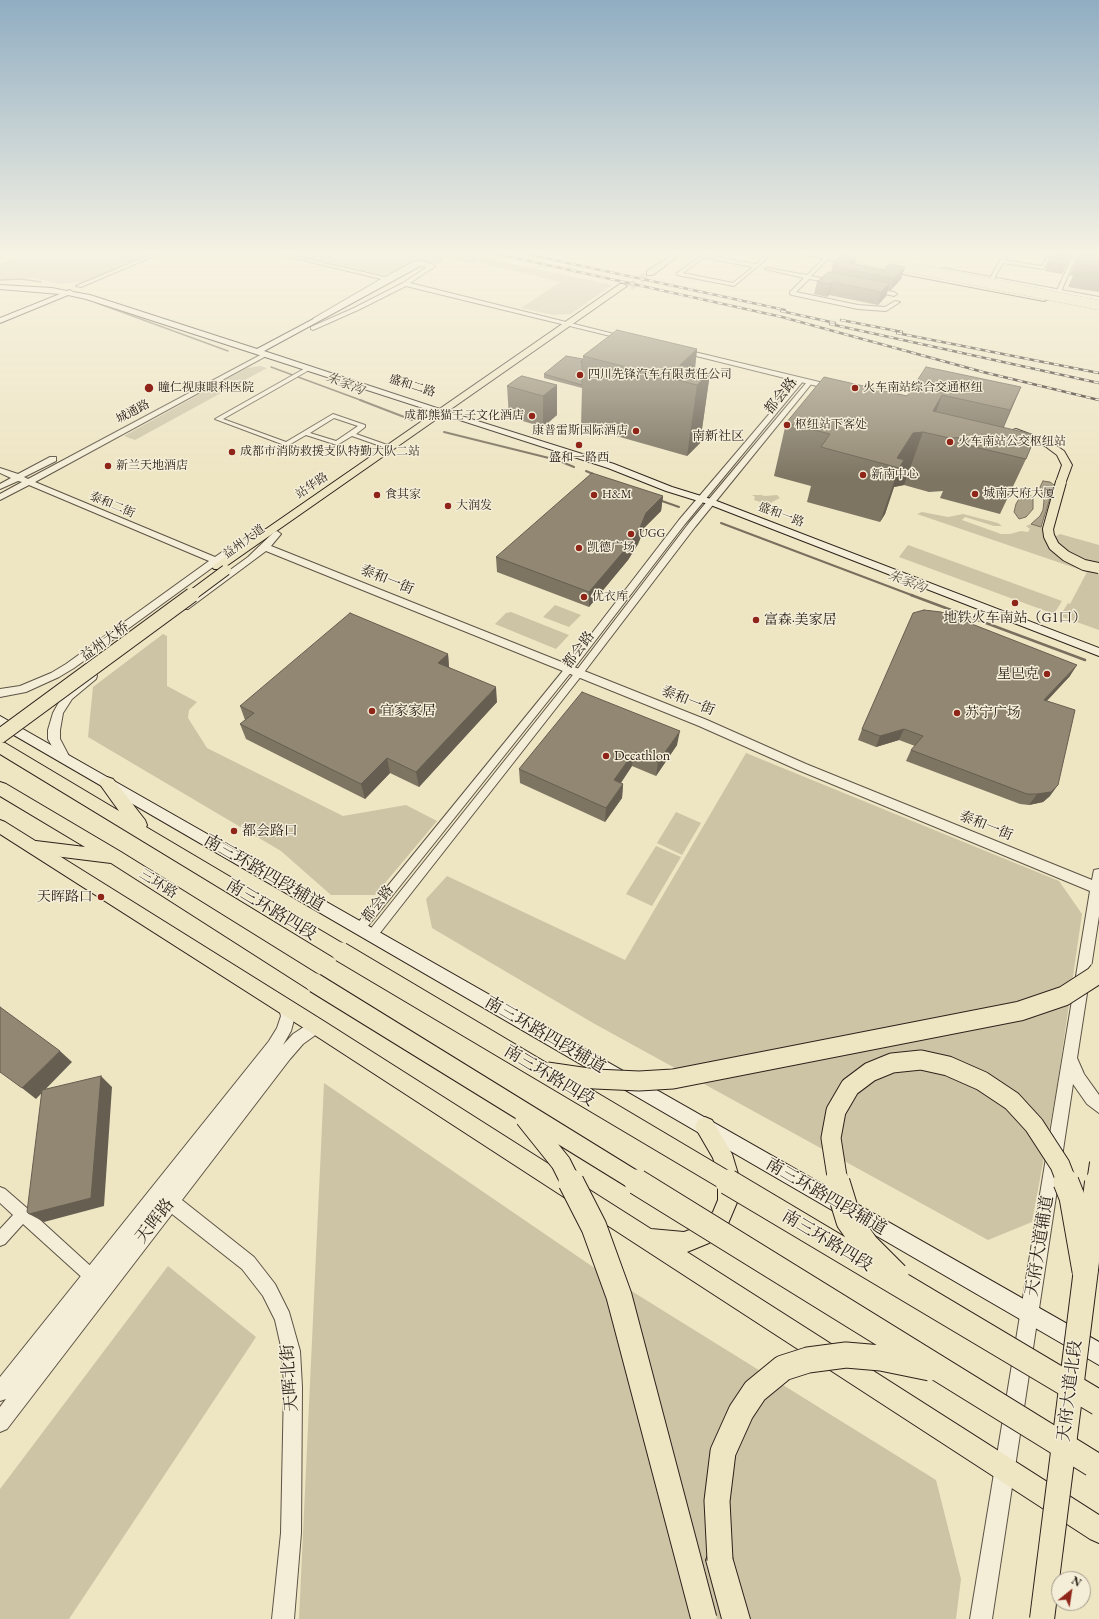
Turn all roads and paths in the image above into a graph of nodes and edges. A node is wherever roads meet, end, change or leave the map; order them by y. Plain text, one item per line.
1 (189, 329) edge
2 (306, 329) edge
3 (567, 329) edge
4 (587, 329) edge
5 (638, 341) edge
6 (677, 350) edge
7 (264, 351) junction
8 (309, 368) junction
9 (805, 382) junction
10 (839, 390) edge
11 (447, 413) junction
12 (1004, 429) edge
13 (305, 433) junction
14 (351, 434) junction
15 (88, 441) dead end
16 (390, 448) junction
17 (60, 456) dead end
18 (0, 470) edge
19 (18, 478) junction
20 (28, 482) junction
21 (0, 487) edge
22 (0, 497) edge
23 (708, 499) junction
24 (272, 533) junction
25 (252, 542) joint
26 (264, 548) junction
27 (220, 566) junction
28 (1099, 568) edge
29 (1099, 642) edge
30 (1099, 652) edge
31 (574, 671) junction
32 (55, 675) junction
33 (74, 691) junction
34 (0, 693) edge
35 (0, 721) edge
36 (0, 725) edge
37 (0, 736) edge
38 (0, 747) edge
39 (64, 758) junction
40 (107, 783) junction
41 (0, 788) edge
42 (0, 826) edge
43 (0, 830) edge
44 (145, 833) junction
45 (36, 848) junction
46 (115, 857) junction
47 (1098, 881) edge
48 (366, 931) junction
49 (1099, 971) edge
50 (285, 1006) junction
51 (316, 1026) junction
52 (1070, 1058) junction
53 (539, 1070) junction
54 (1099, 1105) edge
55 (518, 1109) junction
56 (705, 1127) junction
57 (1099, 1162) edge
58 (0, 1194) edge
59 (163, 1197) junction
60 (23, 1214) junction
61 (0, 1239) edge
62 (649, 1240) junction
63 (1086, 1271) junction
64 (91, 1276) junction
65 (916, 1294) junction
66 (1029, 1314) junction
67 (1094, 1352) edge
68 (940, 1370) junction
69 (0, 1392) edge
70 (1099, 1403) edge
71 (0, 1422) edge
72 (1096, 1466) edge
73 (1005, 1470) junction
74 (1096, 1528) edge
75 (283, 1619) edge
76 (704, 1619) edge
77 (736, 1619) edge
78 (981, 1619) edge
79 (1042, 1619) edge

1 - 7 main road
2 - 7 main road, 城通路
3 - 11 main road
4 - 5 street
6 - 9 street
7 - 8 main road
7 - 11 main road, 盛和二路
7 - 15 street, 城通路
7 - 20 street, 城通路
8 - 11 main road
8 - 13 street
9 - 10 street
9 - 23 street, 都会路
11 - 16 main road, 站华路
11 - 23 main road, 盛和一路
11 - 24 main road, 站华路
12 - 28 main road, bridge
13 - 14 street
13 - 14 street
14 - 16 street
16 - 24 main road, 站华路
17 - 19 street
18 - 19 street, 泰和二街
19 - 20 street, 泰和二街
19 - 21 street
20 - 22 street, 城通路
20 - 27 street, 泰和二街
23 - 29 main road, 盛和一路
23 - 30 main road, 盛和一路
23 - 31 street, 都会路
24 - 25 main road, 站华路
24 - 26 street
24 - 27 main road, 益州大道
25 - 27 main road, 益州大道
26 - 31 street, 泰和一街
26 - 33 street
27 - 32 street
27 - 36 main road, 益州大桥
27 - 37 main road, 益州大桥, bridge
31 - 47 street, 泰和一街
31 - 48 street, 都会路
31 - 48 street, 都会路
32 - 33 street
32 - 34 street
33 - 39 street
35 - 39 main road, 南三环路四段辅道
38 - 44 highway, 南三环路四段
39 - 40 main road, 南三环路四段辅道
40 - 44 highway
40 - 48 main road, 南三环路四段辅道
41 - 46 highway, 三环路
42 - 45 main road
43 - 45 street
44 - 53 highway, 南三环路四段, bridge
45 - 46 highway
45 - 50 main road
46 - 55 highway, 三环路, bridge
47 - 52 street, 天府大道辅道
48 - 56 main road, 南三环路四段辅道
49 - 53 highway, bridge
50 - 51 main road
50 - 59 street, 天晖路
51 - 59 street, 天晖路
51 - 62 main road
52 - 54 street
52 - 66 street, 天府大道辅道
53 - 65 highway, 南三环路四段, bridge
55 - 68 highway, bridge
55 - 76 highway, bridge
56 - 62 main road
56 - 66 main road, 南三环路四段辅道
57 - 63 main road, 天府大道北段, bridge
58 - 60 street
59 - 64 street, 天晖路
59 - 71 street, 天晖路
59 - 75 street, 天晖北街
60 - 61 street
60 - 64 street
62 - 73 main road
63 - 65 highway, bridge
63 - 79 main road, 天府大道北段, bridge
64 - 69 street, 天晖路
65 - 70 highway, 南三环路四段, bridge
66 - 67 main road, 南三环路四段辅道
66 - 73 street, 天府大道辅道
68 - 72 highway, bridge
68 - 77 highway, bridge
73 - 74 main road
73 - 78 street, 天府大道辅道

